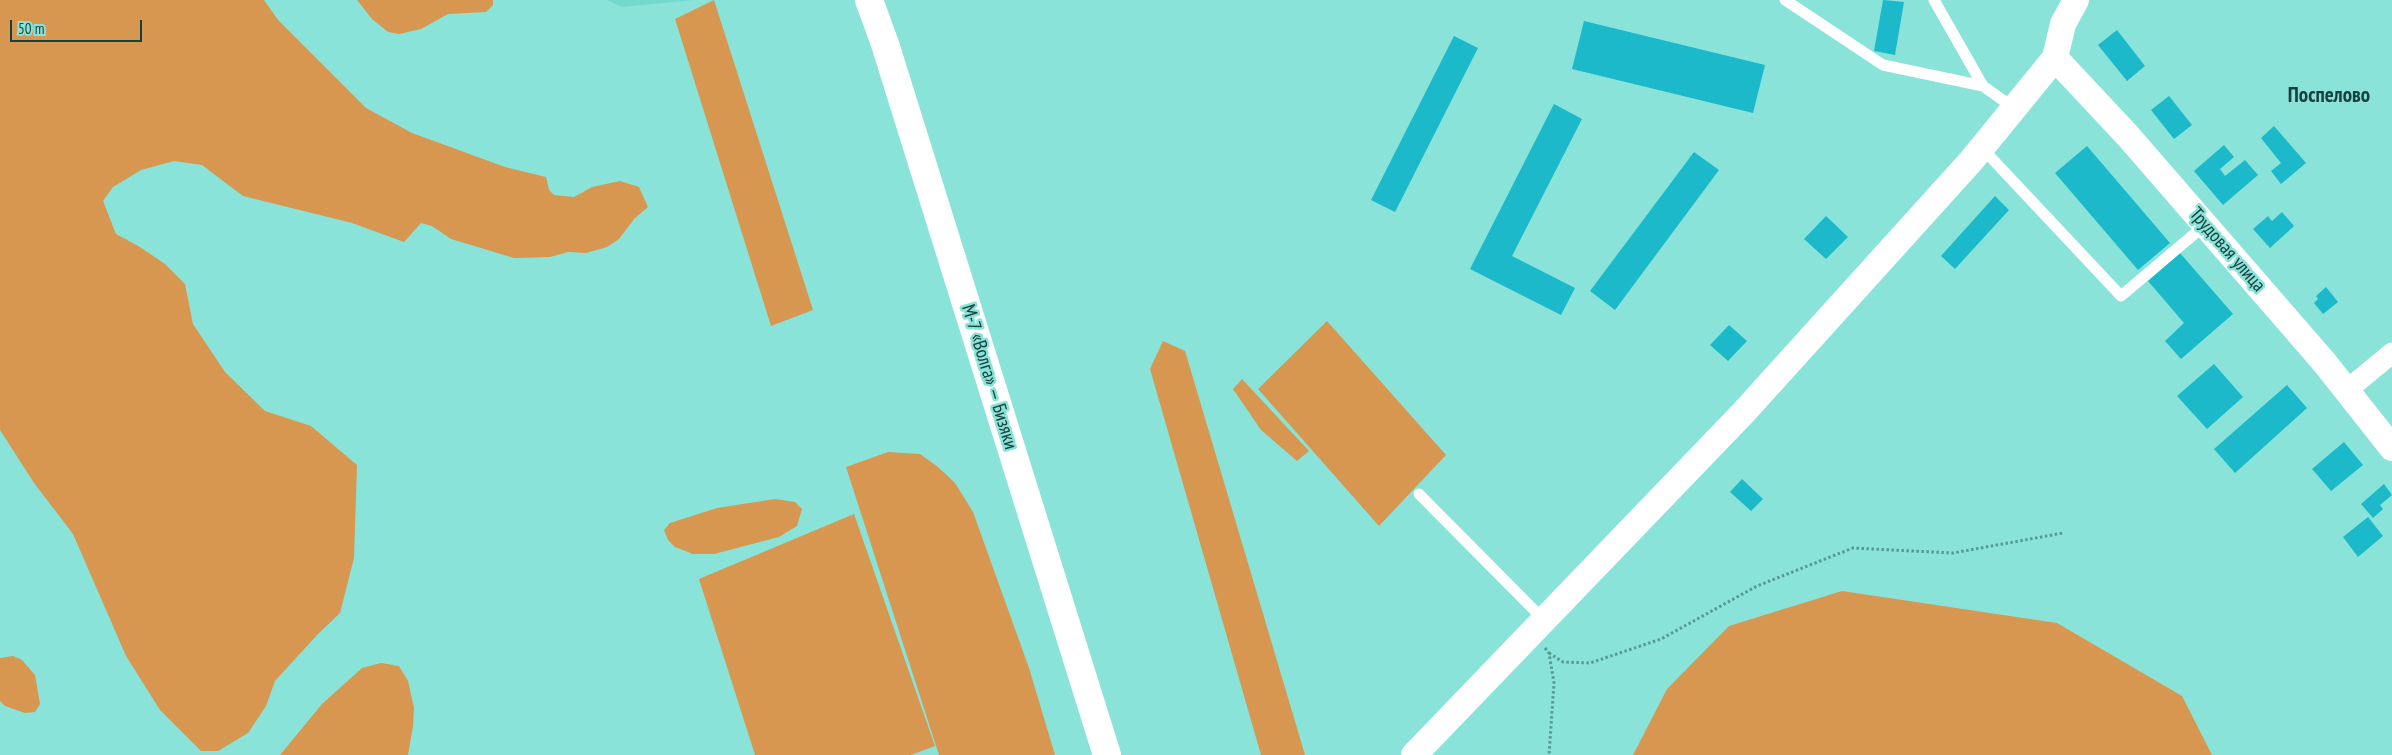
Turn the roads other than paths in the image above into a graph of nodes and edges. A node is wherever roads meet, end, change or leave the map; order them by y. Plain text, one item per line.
1 (869, 0) edge
2 (1785, 0) edge
3 (1934, 0) edge
4 (2076, 0) edge
5 (2055, 58) junction
6 (1983, 86) junction
7 (2014, 108) junction
8 (1982, 148) junction
9 (2205, 225) junction
10 (2392, 353) edge
11 (2346, 390) junction
12 (2392, 448) edge
13 (1419, 494) dead end
14 (1539, 627) junction
15 (1107, 755) edge
16 (1414, 755) edge

1 - 15 main road, М-7 «Волга» — Бизяки
2 - 6 lane
3 - 6 lane
4 - 5 street
5 - 7 street
5 - 9 street, Трудовая улица
6 - 7 lane
7 - 8 street
8 - 9 lane
8 - 14 street
9 - 11 street, Трудовая улица
10 - 11 street
11 - 12 street, Трудовая улица
13 - 14 lane
14 - 16 street

